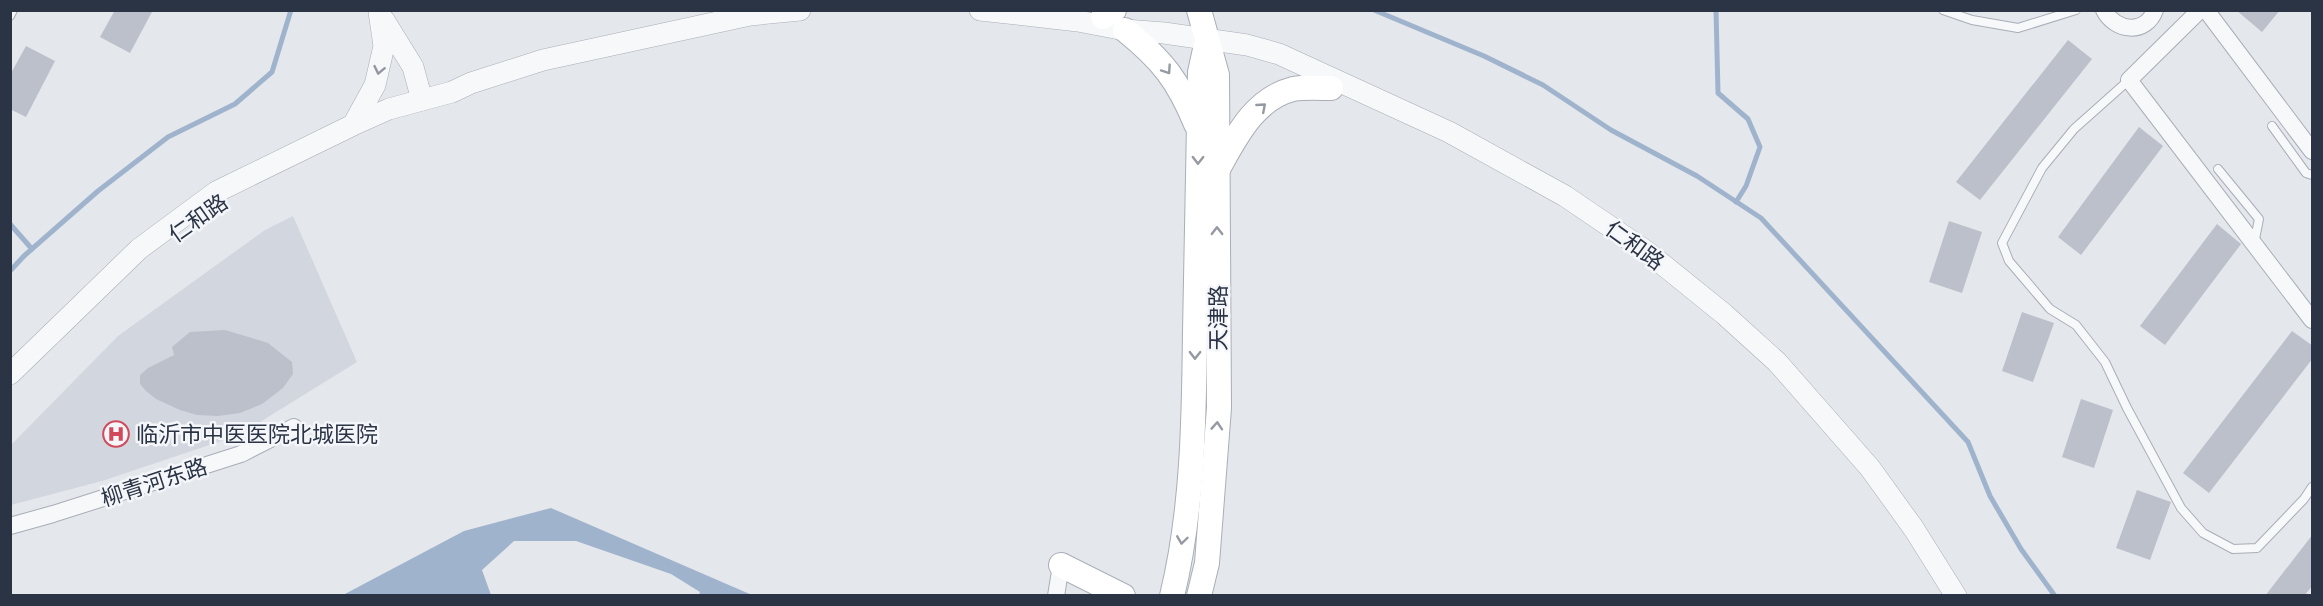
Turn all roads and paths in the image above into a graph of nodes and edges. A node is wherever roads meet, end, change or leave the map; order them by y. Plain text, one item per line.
1 (13, 10) edge
2 (730, 10) edge
3 (800, 10) edge
4 (980, 10) edge
5 (1060, 10) edge
6 (1199, 10) edge
7 (1215, 10) edge
8 (1943, 10) edge
9 (2076, 10) edge
10 (2104, 10) edge
11 (2200, 10) edge
12 (2206, 10) edge
13 (379, 11) edge
14 (2154, 13) edge
15 (10, 16) edge
16 (1114, 19) edge
17 (2174, 36) junction
18 (1207, 40) junction
19 (2129, 80) junction
20 (1331, 88) junction
21 (422, 100) junction
22 (353, 125) junction
23 (2272, 126) dead end
24 (1198, 130) junction
25 (2313, 151) edge
26 (2218, 169) dead end
27 (1217, 171) junction
28 (2313, 175) edge
29 (2254, 244) junction
30 (2313, 320) edge
31 (10, 374) edge
32 (10, 387) edge
33 (294, 427) dead end
34 (2313, 487) edge
35 (10, 526) edge
36 (1061, 565) joint
37 (1056, 596) edge
38 (1123, 596) edge
39 (1172, 596) edge
40 (1199, 596) edge
41 (1946, 596) edge
42 (1956, 596) edge

1 - 15 lane
2 - 21 street, 仁和路
3 - 21 street, 仁和路
4 - 16 street, 仁和路
5 - 16 street, 仁和路
6 - 18 main road, 天津路
7 - 18 main road, 天津路
8 - 9 lane
10 - 14 street
11 - 17 street
12 - 25 street
13 - 21 street
13 -> 22 street
14 - 17 street
16 - 18 street, 仁和路
16 -> 24 main road
17 - 19 street
18 - 20 street, 仁和路
18 - 24 main road, 天津路
18 - 27 main road, 天津路
18 - 42 street, 仁和路
19 - 29 street
19 - 34 lane
27 -> 20 main road
20 - 41 street, 仁和路
21 - 22 street, 仁和路
21 - 32 street, 仁和路
22 - 31 street, 仁和路
23 - 28 lane
24 -> 39 main road, 天津路
26 - 29 lane
40 -> 27 main road, 天津路
29 - 30 street
33 - 35 street, 柳青河东路
36 - 37 street
36 - 38 main road

